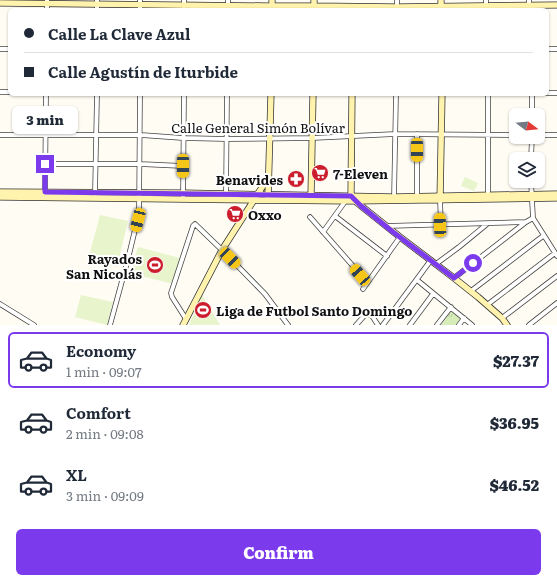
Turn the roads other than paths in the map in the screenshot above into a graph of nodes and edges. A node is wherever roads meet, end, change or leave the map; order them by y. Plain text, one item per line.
1 (354, 0) edge
2 (397, 0) edge
3 (47, 2) edge
4 (0, 3) edge
5 (97, 5) edge
6 (140, 5) edge
7 (184, 5) edge
8 (228, 5) edge
9 (272, 5) edge
10 (314, 5) edge
11 (441, 5) edge
12 (486, 5) edge
13 (529, 5) edge
14 (557, 5) edge
15 (354, 8) edge
16 (397, 8) edge
17 (46, 96) edge
18 (97, 96) edge
19 (140, 96) edge
20 (184, 96) edge
21 (227, 96) edge
22 (271, 96) edge
23 (313, 96) edge
24 (352, 96) edge
25 (396, 96) edge
26 (442, 96) edge
27 (488, 96) edge
28 (532, 96) edge
29 (532, 108) edge
30 (96, 134) junction
31 (395, 134) junction
32 (417, 134) junction
33 (440, 134) junction
34 (0, 135) edge
35 (46, 135) junction
36 (141, 135) junction
37 (488, 135) junction
38 (509, 135) edge
39 (545, 135) edge
40 (557, 135) edge
41 (351, 136) junction
42 (184, 138) junction
43 (312, 138) junction
44 (226, 139) junction
45 (270, 139) junction
46 (45, 164) junction
47 (95, 164) junction
48 (140, 164) junction
49 (183, 166) junction
50 (268, 178) junction
51 (531, 188) edge
52 (0, 192) edge
53 (45, 192) junction
54 (226, 194) junction
55 (557, 194) edge
56 (95, 195) junction
57 (140, 196) junction
58 (183, 196) junction
59 (311, 196) junction
60 (532, 196) junction
61 (0, 197) edge
62 (488, 197) junction
63 (255, 198) junction
64 (268, 198) junction
65 (347, 198) junction
66 (440, 198) junction
67 (557, 198) edge
68 (394, 199) junction
69 (417, 199) junction
70 (356, 201) junction
71 (310, 216) dead end
72 (335, 216) junction
73 (533, 218) junction
74 (526, 222) junction
75 (488, 224) junction
76 (440, 225) junction
77 (386, 226) junction
78 (323, 232) junction
79 (543, 236) junction
80 (400, 237) junction
81 (222, 250) junction
82 (556, 255) edge
83 (387, 256) junction
84 (434, 262) junction
85 (557, 276) edge
86 (454, 278) junction
87 (417, 280) junction
88 (367, 282) junction
89 (362, 289) dead end
90 (471, 291) junction
91 (433, 294) junction
92 (557, 303) edge
93 (0, 304) edge
94 (487, 305) junction
95 (451, 307) junction
96 (464, 318) junction
97 (502, 318) junction
98 (186, 319) junction
99 (34, 325) edge
100 (110, 325) edge
101 (183, 325) edge
102 (288, 325) edge
103 (356, 325) edge
104 (378, 325) edge
105 (384, 325) edge
106 (410, 325) edge
107 (437, 325) edge
108 (459, 325) edge
109 (472, 325) edge
110 (507, 325) edge
111 (529, 325) edge

1 - 15 street
2 - 16 street
3 - 4 street
3 - 5 street
5 - 6 street
6 - 7 street
7 - 8 street
8 - 9 street
9 - 10 street
10 - 15 street
11 - 12 street
11 - 16 street
12 - 13 street
13 - 14 street
15 - 16 street
17 - 35 street
18 - 30 street
19 - 36 street
20 - 42 street
21 - 44 street
22 - 45 street
23 - 43 street
24 - 41 street
25 - 31 street
26 - 33 street
27 - 37 street
28 - 29 street
30 - 35 street, Calle General Simón Bolívar
30 - 36 street, Calle General Simón Bolívar
30 - 47 street
31 - 32 street, Calle General Simón Bolívar
31 - 41 street, Calle General Simón Bolívar
31 - 68 street
32 - 33 street, Calle General Simón Bolívar
32 - 69 street
33 - 37 street, Calle General Simón Bolívar
33 - 66 street
34 - 35 street, Calle General Simón Bolívar
35 - 46 street
36 - 42 street, Calle General Simón Bolívar
36 - 48 street
37 - 38 street, Calle General Simón Bolívar
37 - 62 street
39 - 40 street
41 - 43 street, Calle General Simón Bolívar
41 - 65 street
42 - 44 street, Calle General Simón Bolívar
42 - 49 street
43 - 45 street, Calle General Simón Bolívar
43 - 59 street
44 - 45 street, Calle General Simón Bolívar
44 - 54 street
45 - 50 street
46 - 47 street
46 - 53 street
47 - 48 street
47 - 56 street
48 - 49 street
48 - 57 street
49 - 58 street
50 - 63 street
50 - 64 street
51 - 60 street
52 - 53 street
53 - 56 street
54 - 58 street
54 - 63 street
55 - 60 street
56 - 57 street
56 - 61 street
57 - 58 street
57 - 100 street
58 - 63 street
59 - 64 street
59 - 65 street
60 - 62 street
60 - 67 street
60 - 73 street
62 - 66 street
63 - 64 street
63 - 81 street
64 - 65 street
65 - 68 street
65 - 70 street
65 - 72 street
66 - 69 street
66 - 76 street
68 - 69 street
68 - 70 street
70 - 77 street
71 - 78 street
72 - 78 street
72 - 83 street
73 - 74 street
73 - 79 street
74 - 75 street
74 - 86 street
75 - 76 street
75 - 84 street
76 - 77 street
77 - 80 street
78 - 88 street
79 - 82 street
79 - 90 street
80 - 83 street
80 - 84 street
81 - 98 street
81 - 98 street
81 - 102 street
82 - 94 street
83 - 88 street
84 - 86 street
84 - 87 street
85 - 97 street
86 - 90 street
87 - 91 street
87 - 105 street
88 - 89 street
90 - 94 street
91 - 95 street
91 - 106 street
92 - 111 street
93 - 99 street
94 - 97 street
95 - 96 street
95 - 107 street
96 - 108 street
96 - 109 street
97 - 110 street
98 - 101 street
103 - 104 street

